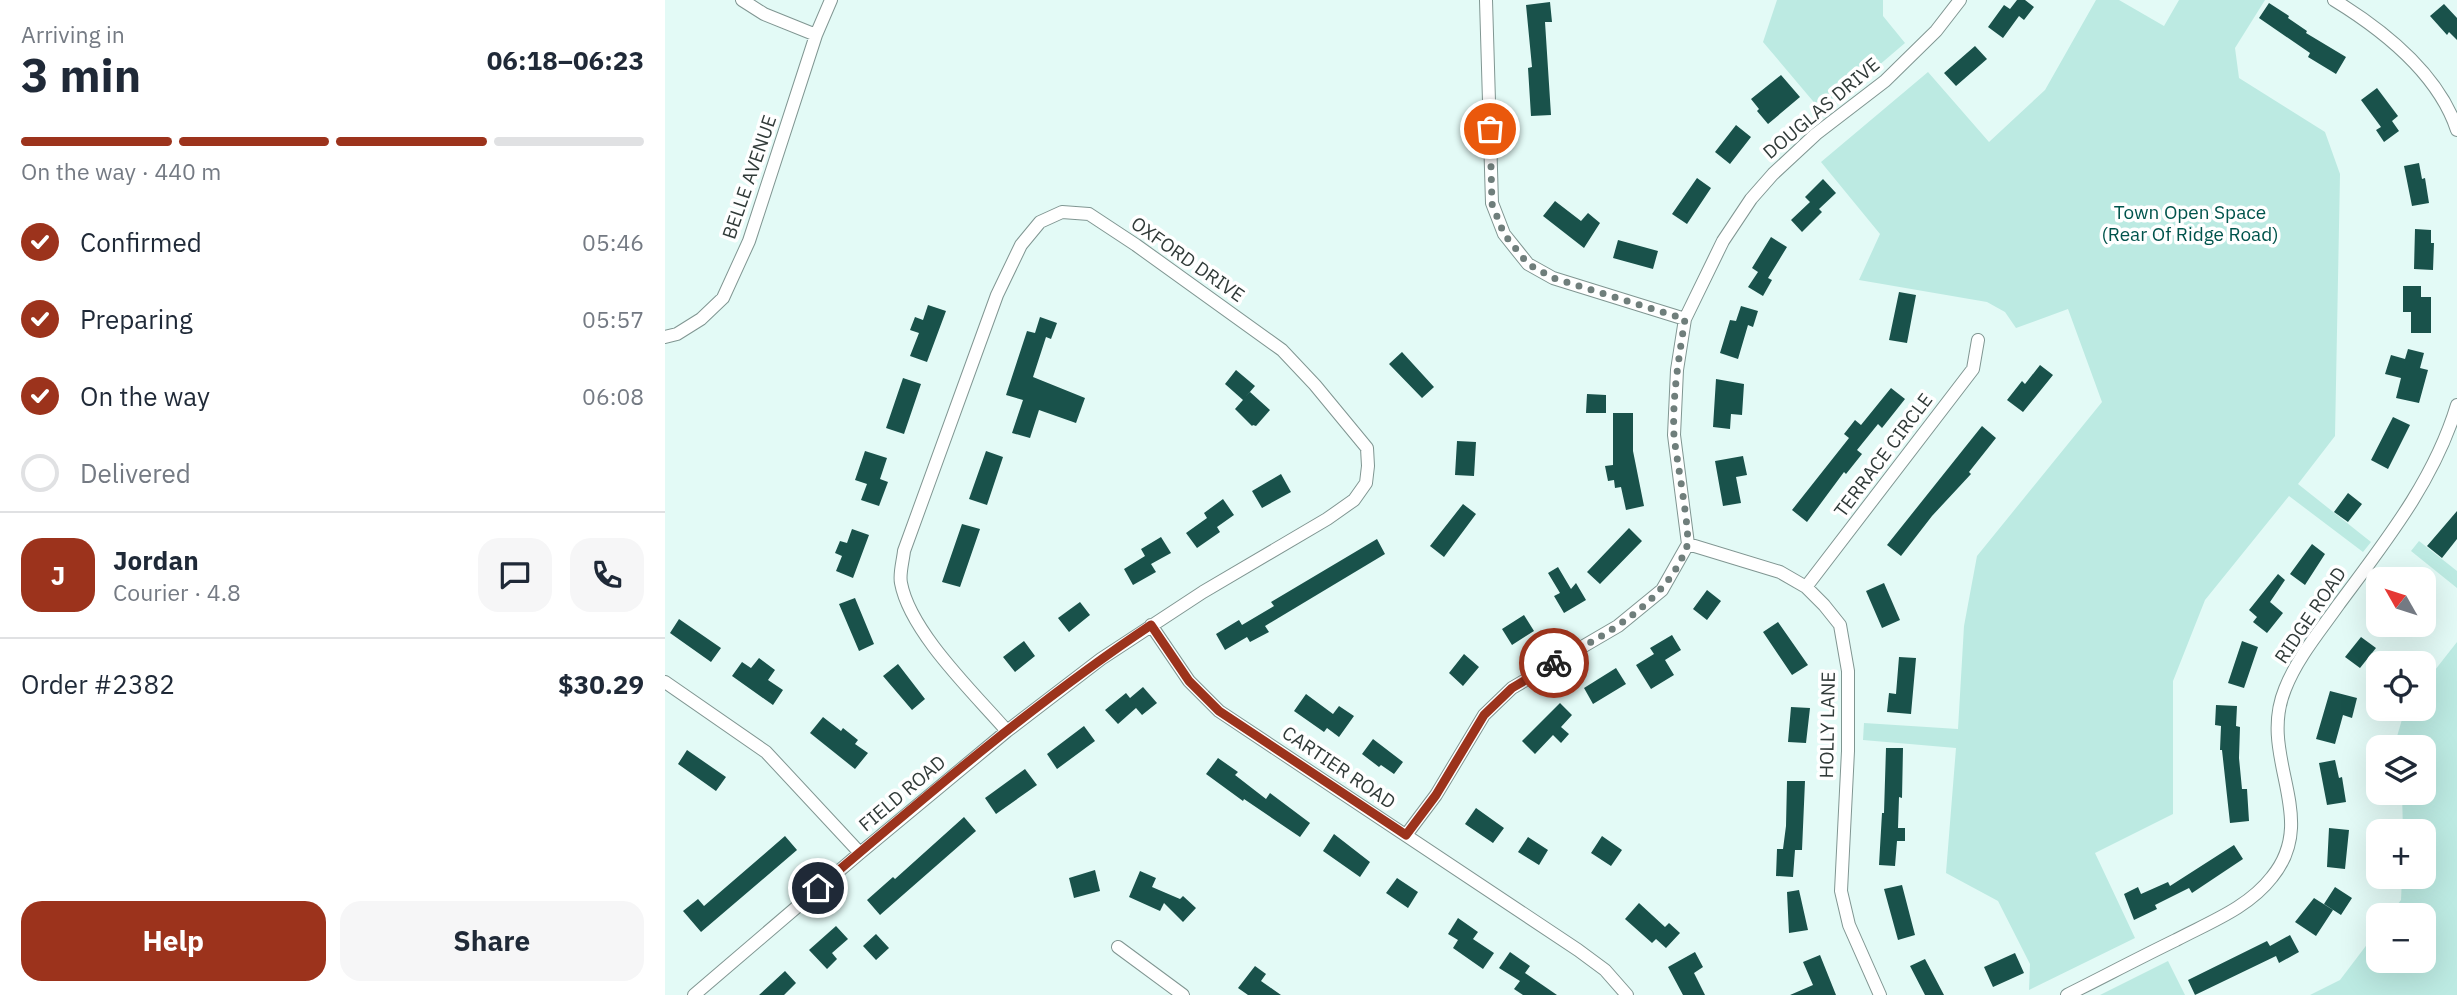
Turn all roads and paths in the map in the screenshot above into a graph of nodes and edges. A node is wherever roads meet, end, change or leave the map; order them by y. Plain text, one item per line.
1 (742, 0) edge
2 (831, 0) edge
3 (1486, 0) edge
4 (1960, 0) edge
5 (2334, 0) edge
6 (817, 35) junction
7 (2457, 130) edge
8 (1685, 319) junction
9 (665, 337) edge
10 (1978, 340) dead end
11 (2457, 405) edge
12 (1688, 544) junction
13 (1806, 587) junction
14 (1151, 625) junction
15 (665, 682) edge
16 (1007, 731) junction
17 (1406, 835) junction
18 (860, 853) junction
19 (1118, 947) dead end
20 (694, 995) edge
21 (1184, 995) edge
22 (1627, 995) edge
23 (1880, 995) edge
24 (2067, 995) edge

1 - 6 street
2 - 6 street, BELLE AVENUE
3 - 8 street
4 - 8 street, DOUGLAS DRIVE
5 - 7 street
6 - 9 street, BELLE AVENUE
8 - 12 street, DOUGLAS DRIVE
10 - 13 street, TERRACE CIRCLE
11 - 24 street, RIDGE ROAD
12 - 13 street, HOLLY LANE
12 - 17 street
13 - 23 street, HOLLY LANE
14 - 16 street, OXFORD DRIVE
14 - 16 street, OXFORD DRIVE
14 - 17 street, CARTIER ROAD
15 - 18 street
16 - 18 street, FIELD ROAD
17 - 22 street, CARTIER ROAD
18 - 20 street, FIELD ROAD
19 - 21 street

